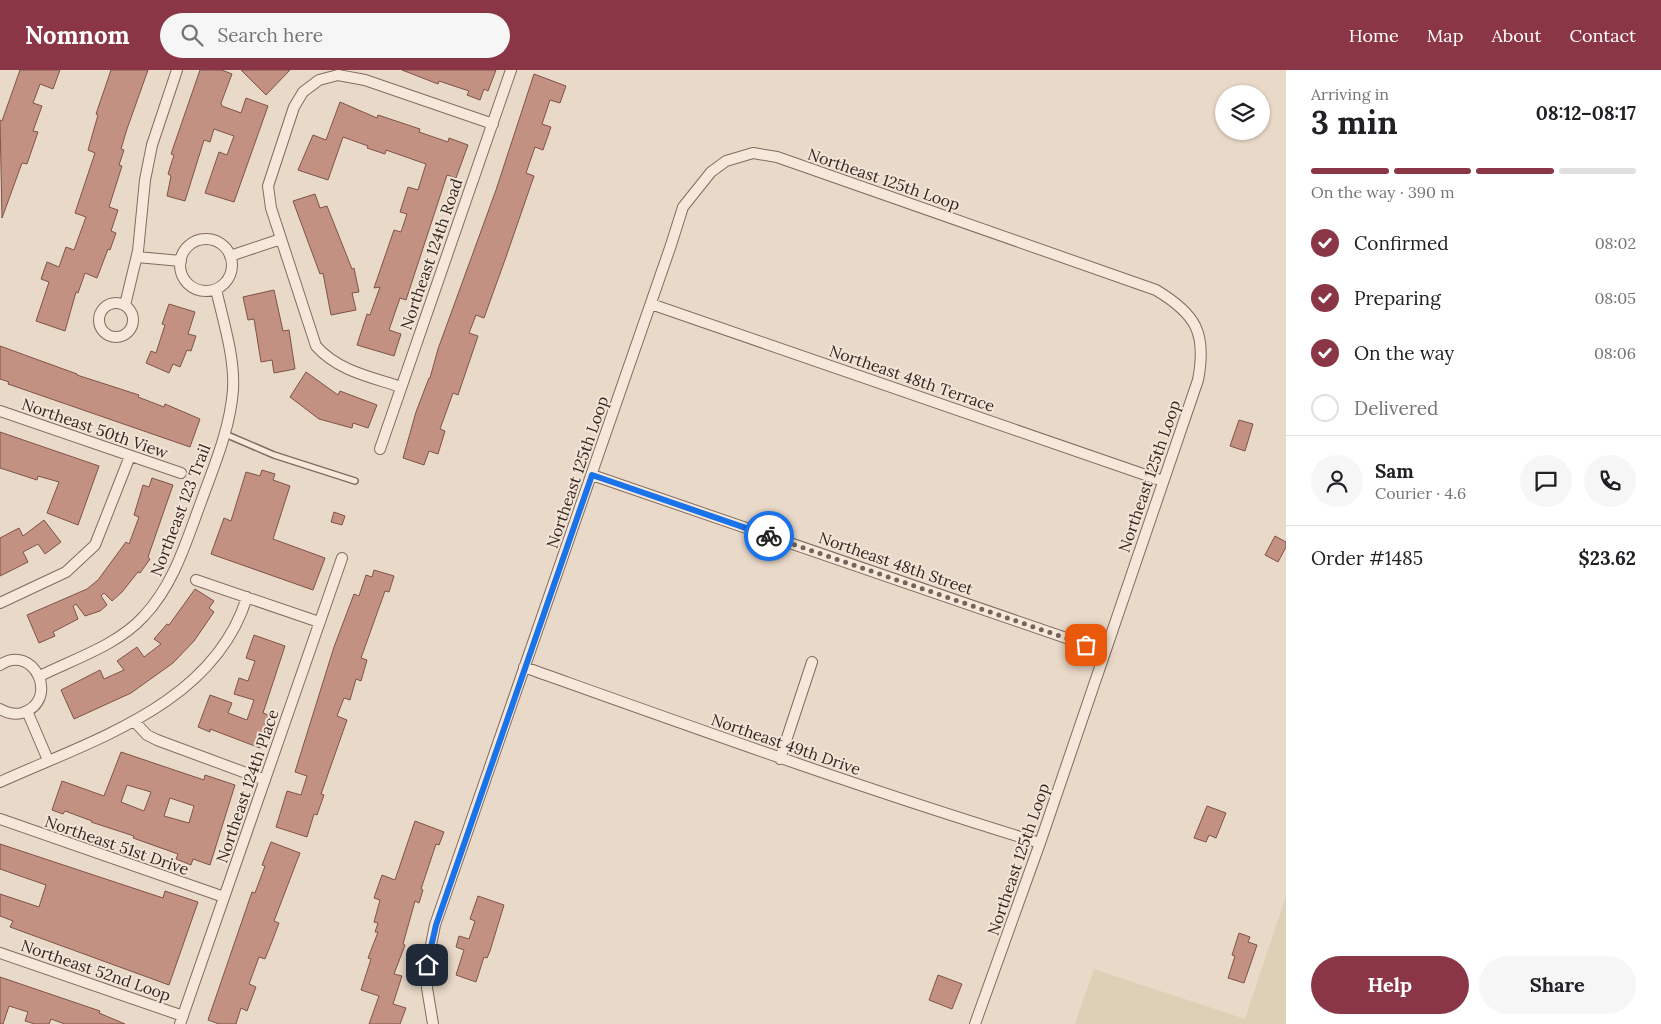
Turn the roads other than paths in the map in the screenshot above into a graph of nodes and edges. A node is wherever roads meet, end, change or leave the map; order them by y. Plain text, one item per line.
1 (176, 70) edge
2 (511, 70) edge
3 (492, 124) junction
4 (281, 240) junction
5 (230, 256) junction
6 (137, 257) junction
7 (181, 261) junction
8 (216, 290) junction
9 (651, 304) junction
10 (125, 305) dead end
11 (401, 387) junction
12 (0, 410) edge
13 (224, 434) junction
14 (380, 449) dead end
15 (130, 456) junction
16 (181, 473) dead end
17 (592, 475) junction
18 (1163, 480) junction
19 (355, 481) dead end
20 (342, 558) dead end
21 (196, 580) dead end
22 (247, 597) junction
23 (0, 603) edge
24 (319, 622) junction
25 (1104, 651) junction
26 (1, 660) edge
27 (812, 662) dead end
28 (524, 667) junction
29 (40, 676) junction
30 (0, 709) edge
31 (27, 711) junction
32 (135, 722) junction
33 (780, 759) junction
34 (48, 760) junction
35 (265, 780) junction
36 (0, 782) edge
37 (0, 819) edge
38 (1040, 843) junction
39 (224, 897) junction
40 (0, 953) edge
41 (182, 1020) edge
42 (432, 1024) edge
43 (975, 1024) edge

1 - 6 street
2 - 3 street, Northeast 124th Road
3 - 4 street
3 - 11 street, Northeast 124th Road
4 - 5 street
4 - 11 street
5 - 7 street
5 - 8 street
6 - 7 street
6 - 10 street
7 - 8 street
8 - 13 street, Northeast 123 Trail
9 - 17 street, Northeast 125th Loop
9 - 18 street, Northeast 48th Terrace
9 - 18 street, Northeast 125th Loop
11 - 14 street, Northeast 124th Road
12 - 15 street, Northeast 50th View
13 - 19 lane
13 - 29 street, Northeast 123 Trail
15 - 16 street, Northeast 50th View
15 - 23 street
17 - 25 street, Northeast 48th Street
17 - 28 street, Northeast 125th Loop
18 - 25 street, Northeast 125th Loop
20 - 24 street, Northeast 124th Place
21 - 22 street
22 - 24 street
22 - 32 street
24 - 35 street, Northeast 124th Place
25 - 38 street, Northeast 125th Loop
26 - 29 street
27 - 33 street
28 - 33 street, Northeast 49th Drive
28 - 42 street, Northeast 125th Loop
29 - 31 street
30 - 31 street
31 - 34 street
32 - 34 street
32 - 35 street
33 - 38 street, Northeast 49th Drive
34 - 36 street
35 - 39 street, Northeast 124th Place
37 - 39 street, Northeast 51st Drive
38 - 43 street, Northeast 125th Loop
39 - 41 street, Northeast 124th Place
40 - 41 street, Northeast 52nd Loop

